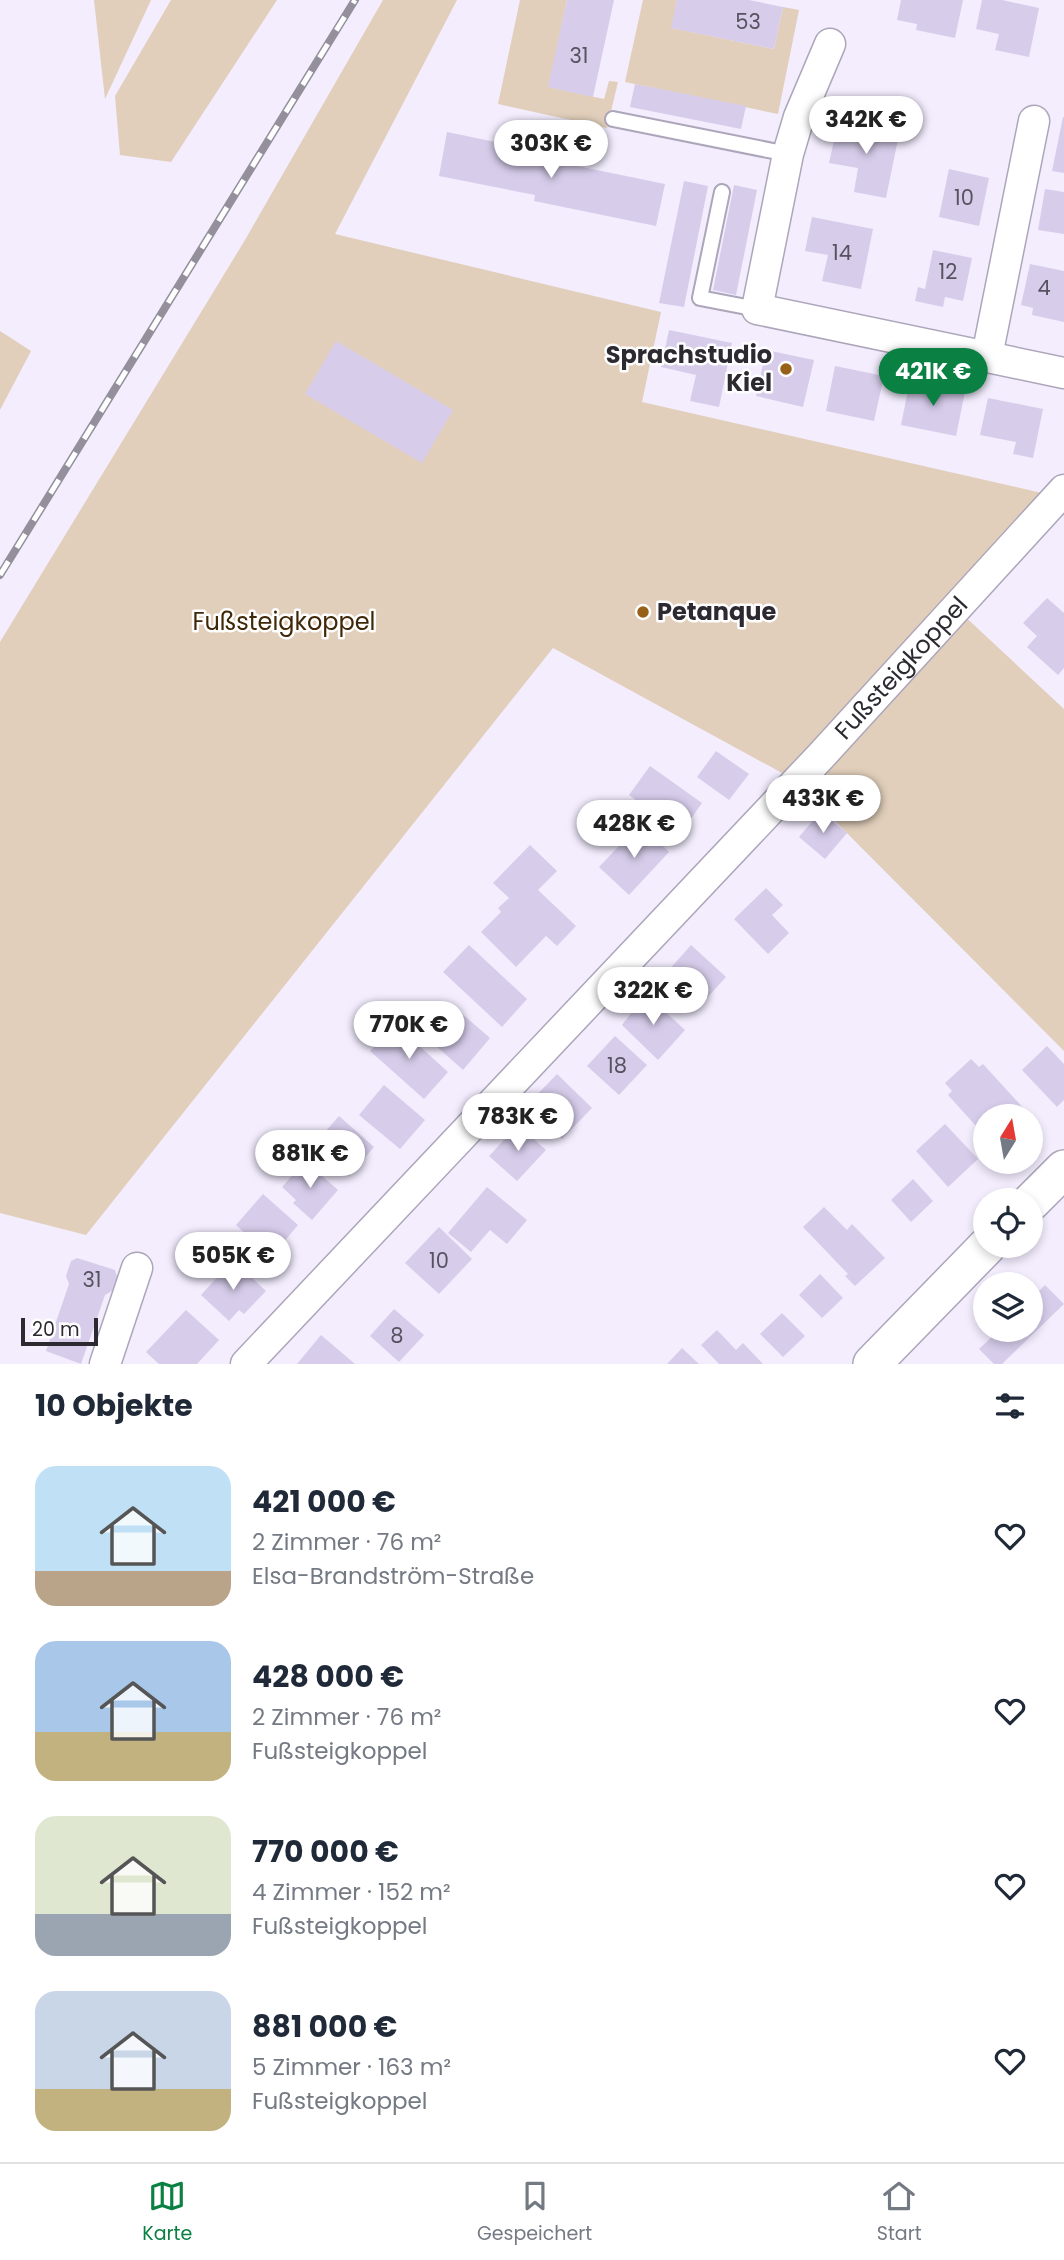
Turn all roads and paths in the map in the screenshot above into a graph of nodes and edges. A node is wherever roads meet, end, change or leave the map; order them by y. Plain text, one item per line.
1 (830, 44) dead end
2 (613, 119) dead end
3 (1034, 121) dead end
4 (788, 154) junction
5 (722, 192) dead end
6 (757, 309) junction
7 (987, 356) junction
8 (1064, 373) edge
9 (1064, 489) edge
10 (1064, 1169) edge
11 (1043, 1190) edge
12 (975, 1258) edge
13 (137, 1268) dead end
14 (104, 1364) edge
15 (246, 1364) edge
16 (872, 1364) edge

1 - 4 street
2 - 4 lane
3 - 7 street
4 - 6 street
5 - 6 lane
6 - 7 street
7 - 8 street
9 - 15 street, Fußsteigkoppel
10 - 11 street
12 - 16 street
13 - 14 street

